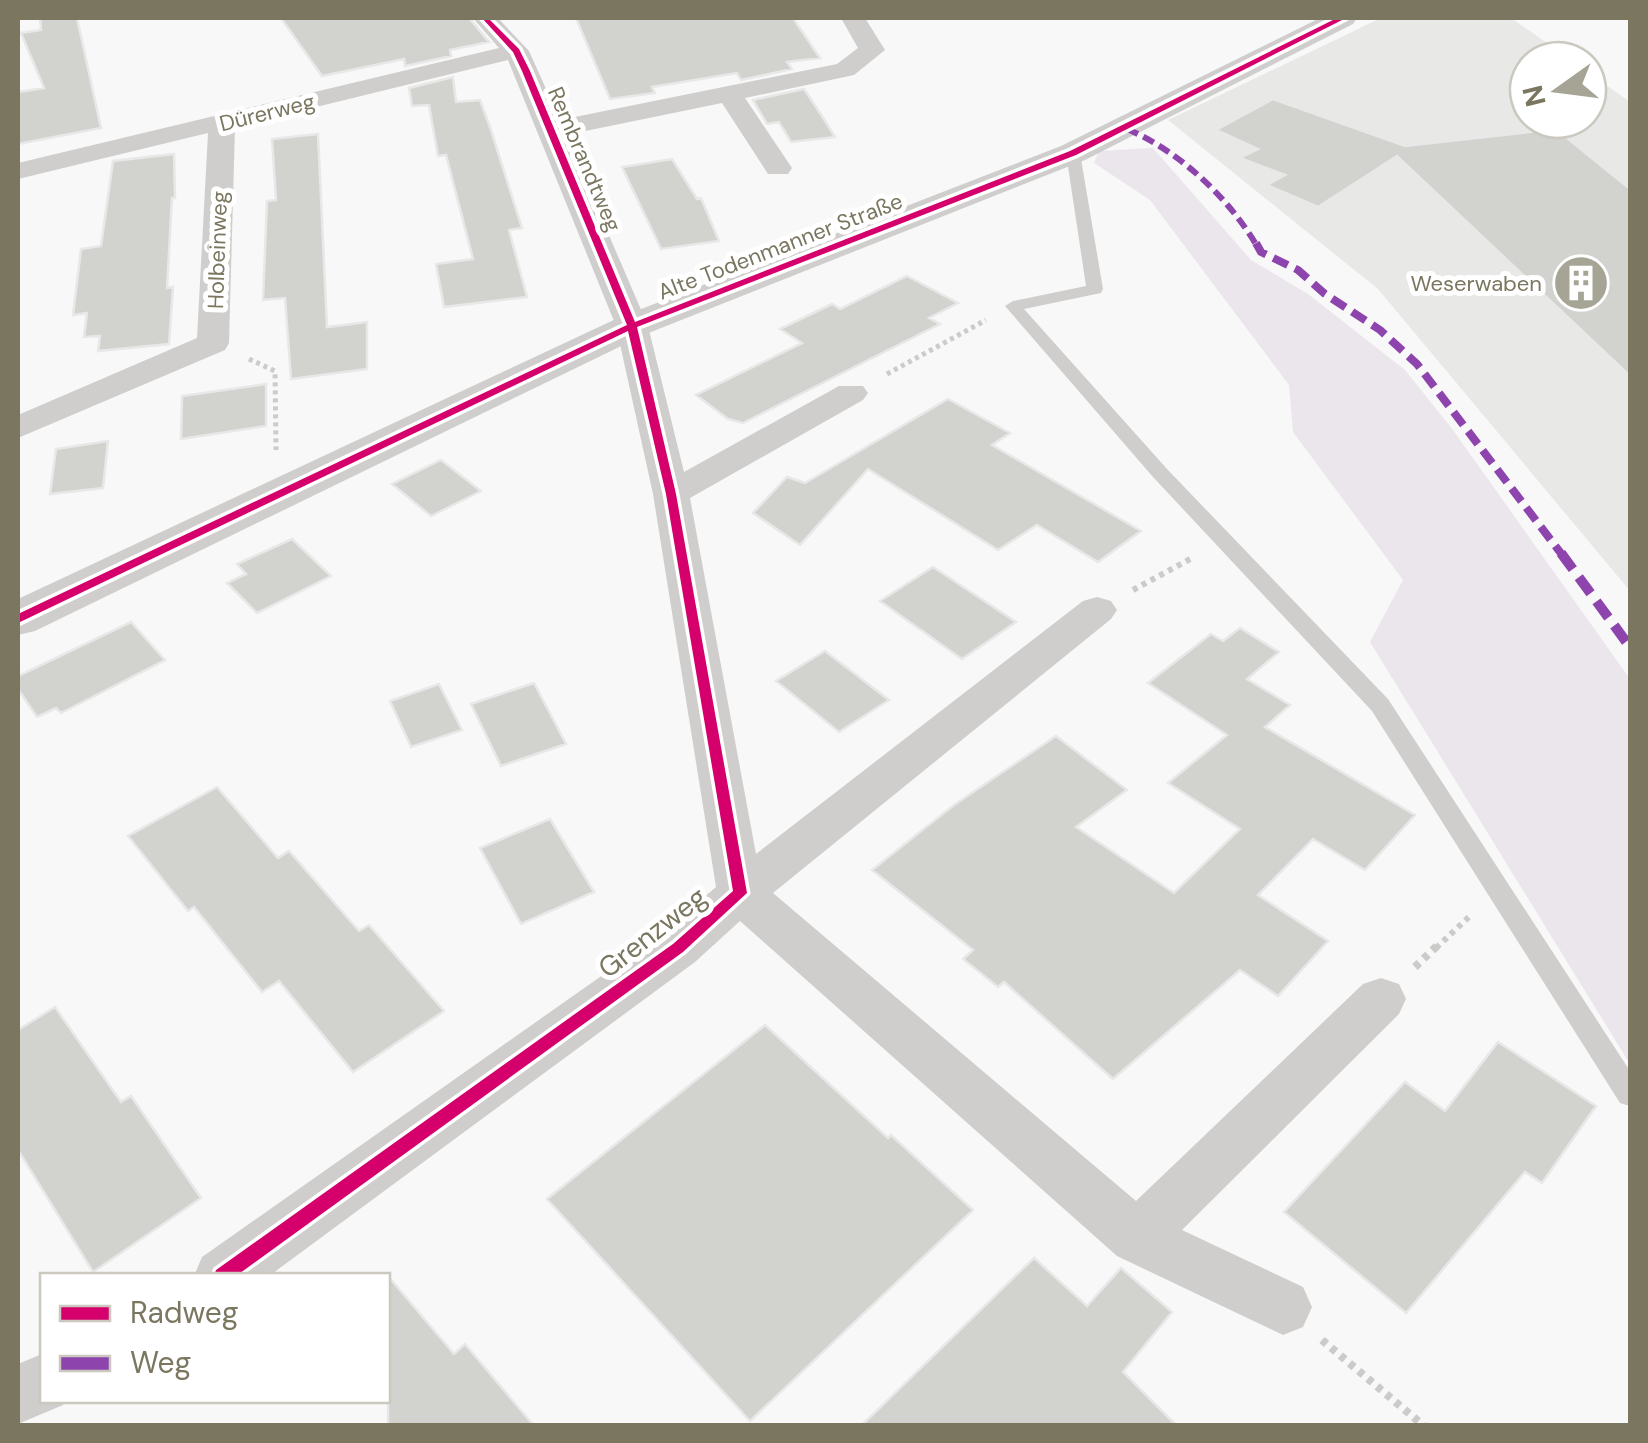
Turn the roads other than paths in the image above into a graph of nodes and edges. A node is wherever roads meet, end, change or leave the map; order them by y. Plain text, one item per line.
1 (484, 18) edge
2 (852, 18) edge
3 (1342, 18) edge
4 (516, 52) junction
5 (728, 94) junction
6 (222, 123) junction
7 (553, 130) junction
8 (1072, 153) junction
9 (778, 168) dead end
10 (18, 170) edge
11 (632, 326) junction
12 (850, 393) road end
13 (18, 428) edge
14 (671, 494) junction
15 (1097, 610) road end
16 (18, 620) edge
17 (740, 893) junction
18 (1381, 999) road end
19 (1630, 1094) edge
20 (1137, 1236) junction
21 (226, 1273) edge
22 (1283, 1308) road end

1 - 4 street, Rembrandtweg
2 - 5 street
3 - 8 street, Alte Todenmanner Straße
4 - 6 street, Dürerweg
4 - 7 street, Rembrandtweg
5 - 7 street
5 - 9 street
6 - 10 street, Dürerweg
6 - 13 street, Holbeinweg
7 - 11 street, Rembrandtweg
8 - 11 street, Alte Todenmanner Straße
8 - 19 lane
11 - 14 street, Grenzweg
11 - 16 street, Alte Todenmanner Straße
12 - 14 street
14 - 17 street, Grenzweg
15 - 17 street, Grenzweg
17 - 20 street, Grenzweg
17 - 21 street, Grenzweg
18 - 20 street
20 - 22 street, Grenzweg

